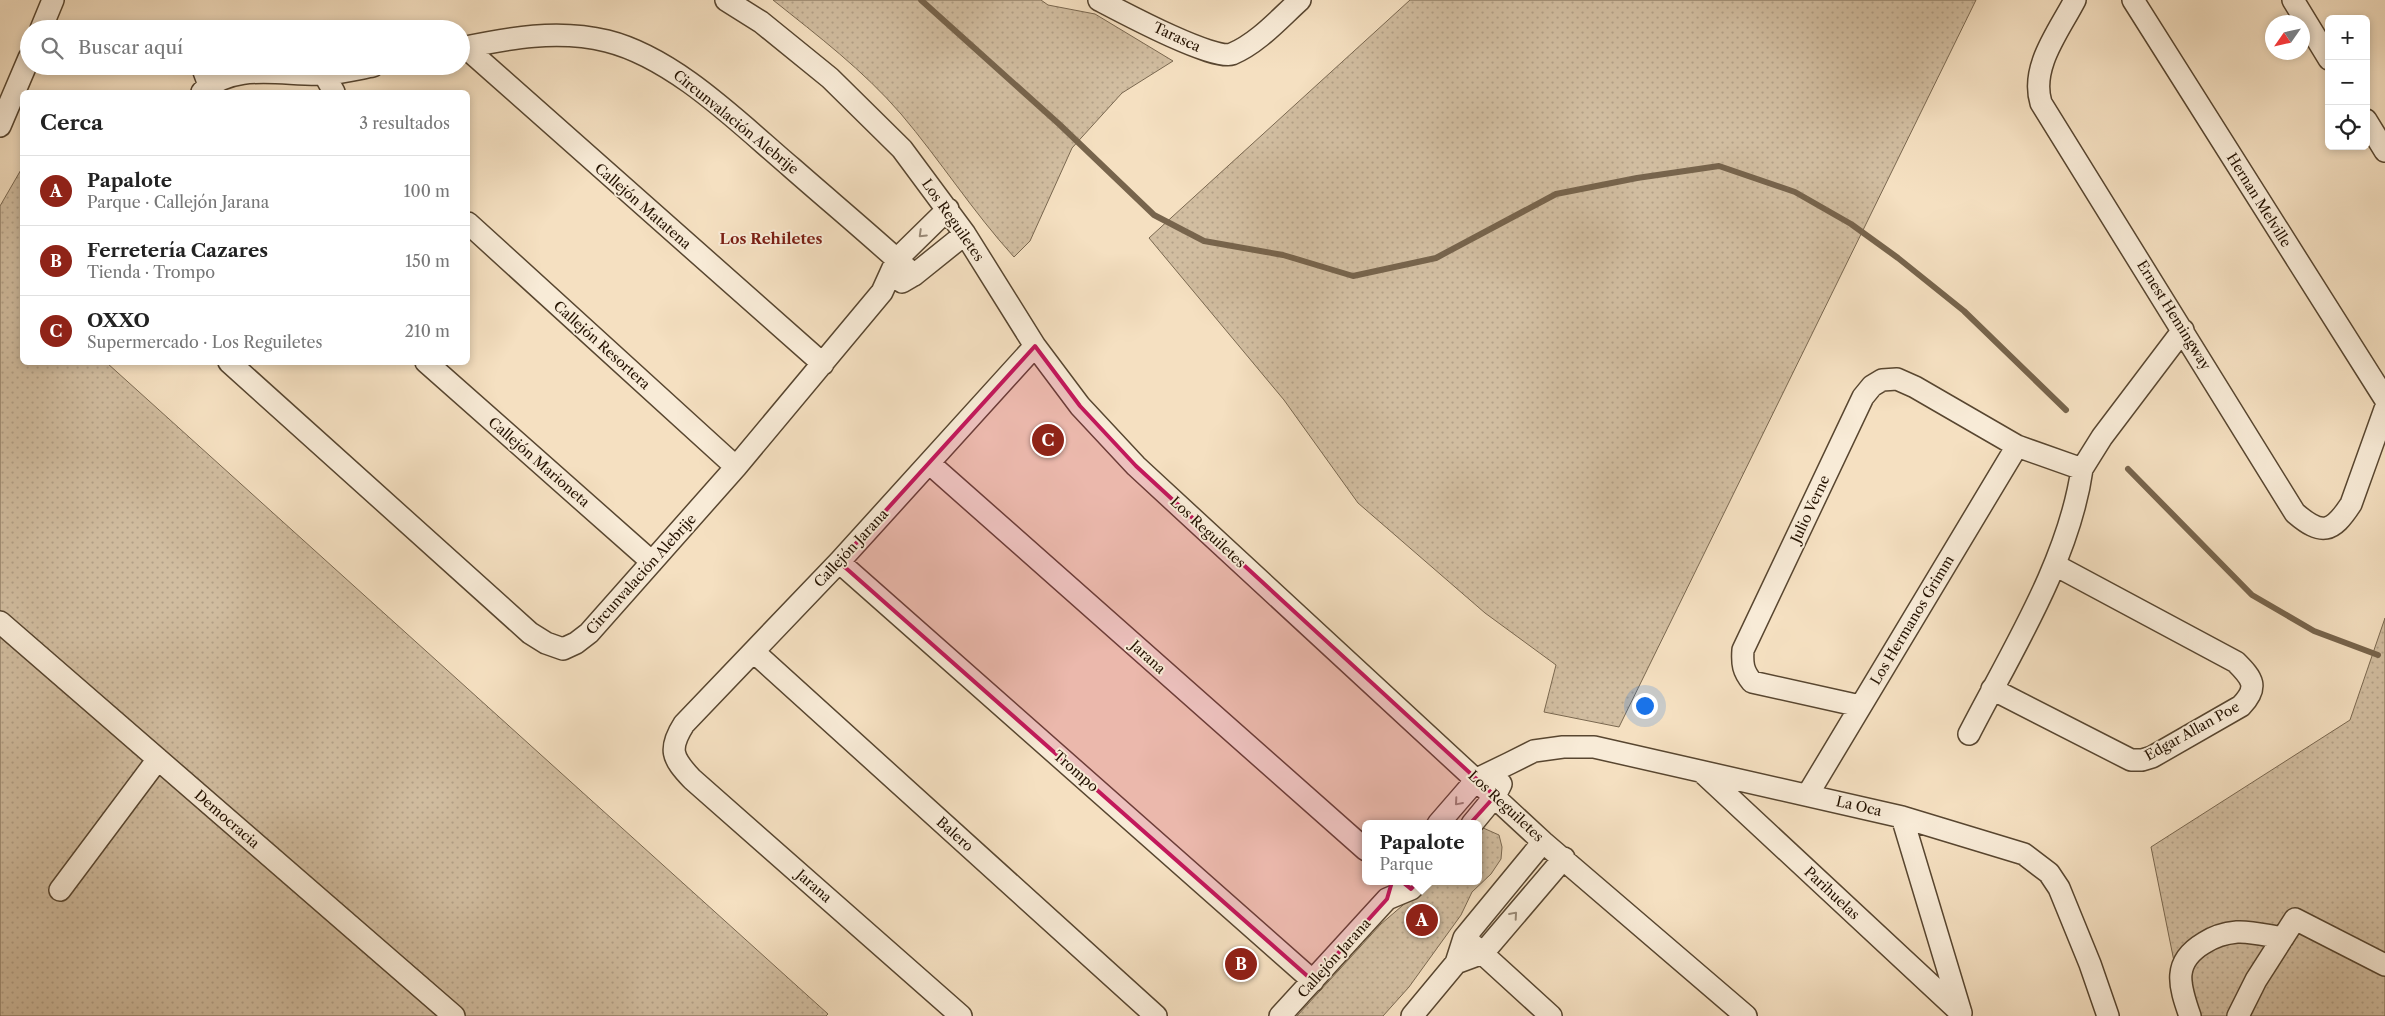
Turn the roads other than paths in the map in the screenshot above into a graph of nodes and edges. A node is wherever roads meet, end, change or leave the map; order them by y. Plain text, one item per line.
1 (53, 0) edge
2 (726, 0) edge
3 (1099, 0) edge
4 (1300, 0) edge
5 (2075, 0) edge
6 (2133, 0) edge
7 (2293, 0) edge
8 (45, 20) edge
9 (470, 46) edge
10 (2325, 52) edge
11 (470, 54) edge
12 (22, 75) edge
13 (238, 75) edge
14 (325, 75) edge
15 (204, 81) edge
16 (333, 90) edge
17 (0, 126) edge
18 (2370, 127) edge
19 (2385, 151) edge
20 (948, 209) junction
21 (470, 225) edge
22 (965, 234) junction
23 (897, 259) junction
24 (914, 275) junction
25 (882, 292) junction
26 (2183, 330) junction
27 (1035, 346) junction
28 (823, 364) junction
29 (232, 365) edge
30 (429, 365) edge
31 (2385, 400) edge
32 (2385, 409) edge
33 (2017, 446) junction
34 (929, 463) junction
35 (736, 467) junction
36 (2082, 470) junction
37 (652, 562) junction
38 (839, 562) junction
39 (2055, 565) junction
40 (0, 622) edge
41 (754, 652) junction
42 (1992, 689) junction
43 (1860, 706) junction
44 (1969, 734) dead end
45 (673, 752) joint
46 (158, 760) junction
47 (1510, 763) junction
48 (1702, 772) junction
49 (1477, 779) junction
50 (1808, 794) junction
51 (1495, 796) junction
52 (1902, 817) junction
53 (1441, 820) edge
54 (1475, 820) edge
55 (1543, 842) junction
56 (1362, 846) edge
57 (1564, 858) junction
58 (1402, 886) edge
59 (60, 890) dead end
60 (1464, 938) junction
61 (2283, 938) junction
62 (1482, 953) junction
63 (1456, 963) junction
64 (2385, 965) edge
65 (1313, 981) junction
66 (1962, 1015) edge
67 (454, 1016) edge
68 (961, 1016) edge
69 (1156, 1016) edge
70 (1280, 1016) edge
71 (1412, 1016) edge
72 (1551, 1016) edge
73 (1746, 1016) edge
74 (2108, 1016) edge
75 (2190, 1016) edge
76 (2238, 1016) edge

1 - 8 street
2 - 20 street, Los Reguiletes
3 - 4 street, Tarasca
5 - 26 street, Ernest Hemingway
6 - 31 street, Hernan Melville
7 - 10 street
9 - 23 street, Circunvalación Alebrije
11 - 28 street, Callejón Matatena
12 - 17 street
13 - 15 street
14 - 16 street
18 - 19 street
20 - 22 street, Los Reguiletes
20 -> 23 street
21 - 35 street, Callejón Resortera
22 - 24 street
22 - 27 street, Los Reguiletes
23 - 24 street, Circunvalación Alebrije
23 - 25 street, Circunvalación Alebrije
24 - 25 street, Circunvalación Alebrije
25 - 28 street, Circunvalación Alebrije
26 - 32 street, Ernest Hemingway
26 - 36 street
27 - 34 street, Callejón Jarana
27 - 49 street, Los Reguiletes
28 - 35 street, Circunvalación Alebrije
29 - 37 street, Circunvalación Alebrije
30 - 37 street, Callejón Marioneta
33 - 36 street
33 - 43 street, Los Hermanos Grimm
33 - 43 street, Julio Verne
34 - 38 street, Callejón Jarana
34 - 56 street, Jarana
35 - 37 street, Circunvalación Alebrije
36 - 39 street
38 - 41 street, Callejón Jarana
38 - 65 street, Trompo
39 - 42 street
39 - 42 street, Edgar Allan Poe
40 - 46 street, Democracia
41 - 45 street, Callejón Jarana
41 - 69 street, Balero
42 - 44 street
43 - 50 street, Los Hermanos Grimm
45 - 68 street, Jarana
46 - 59 street
46 - 67 street, Democracia
47 - 48 street, La Oca
47 - 49 street, La Oca
47 - 51 street
48 - 50 street, La Oca
48 - 66 street, Parihuelas
49 - 51 street, Los Reguiletes
49 -> 53 street
50 - 52 street, La Oca
51 - 54 street
51 - 55 street, Los Reguiletes
52 - 66 street, Parihuelas
52 - 74 street, La Oca
55 - 57 street, Los Reguiletes
55 - 60 street
62 -> 57 street
57 - 73 street, Los Reguiletes
58 - 65 street, Callejón Jarana
60 - 62 street
60 - 63 street
61 - 64 street
61 - 75 street
61 - 76 street
62 - 63 street
62 - 72 street
63 - 71 street
65 - 70 street, Callejón Jarana

